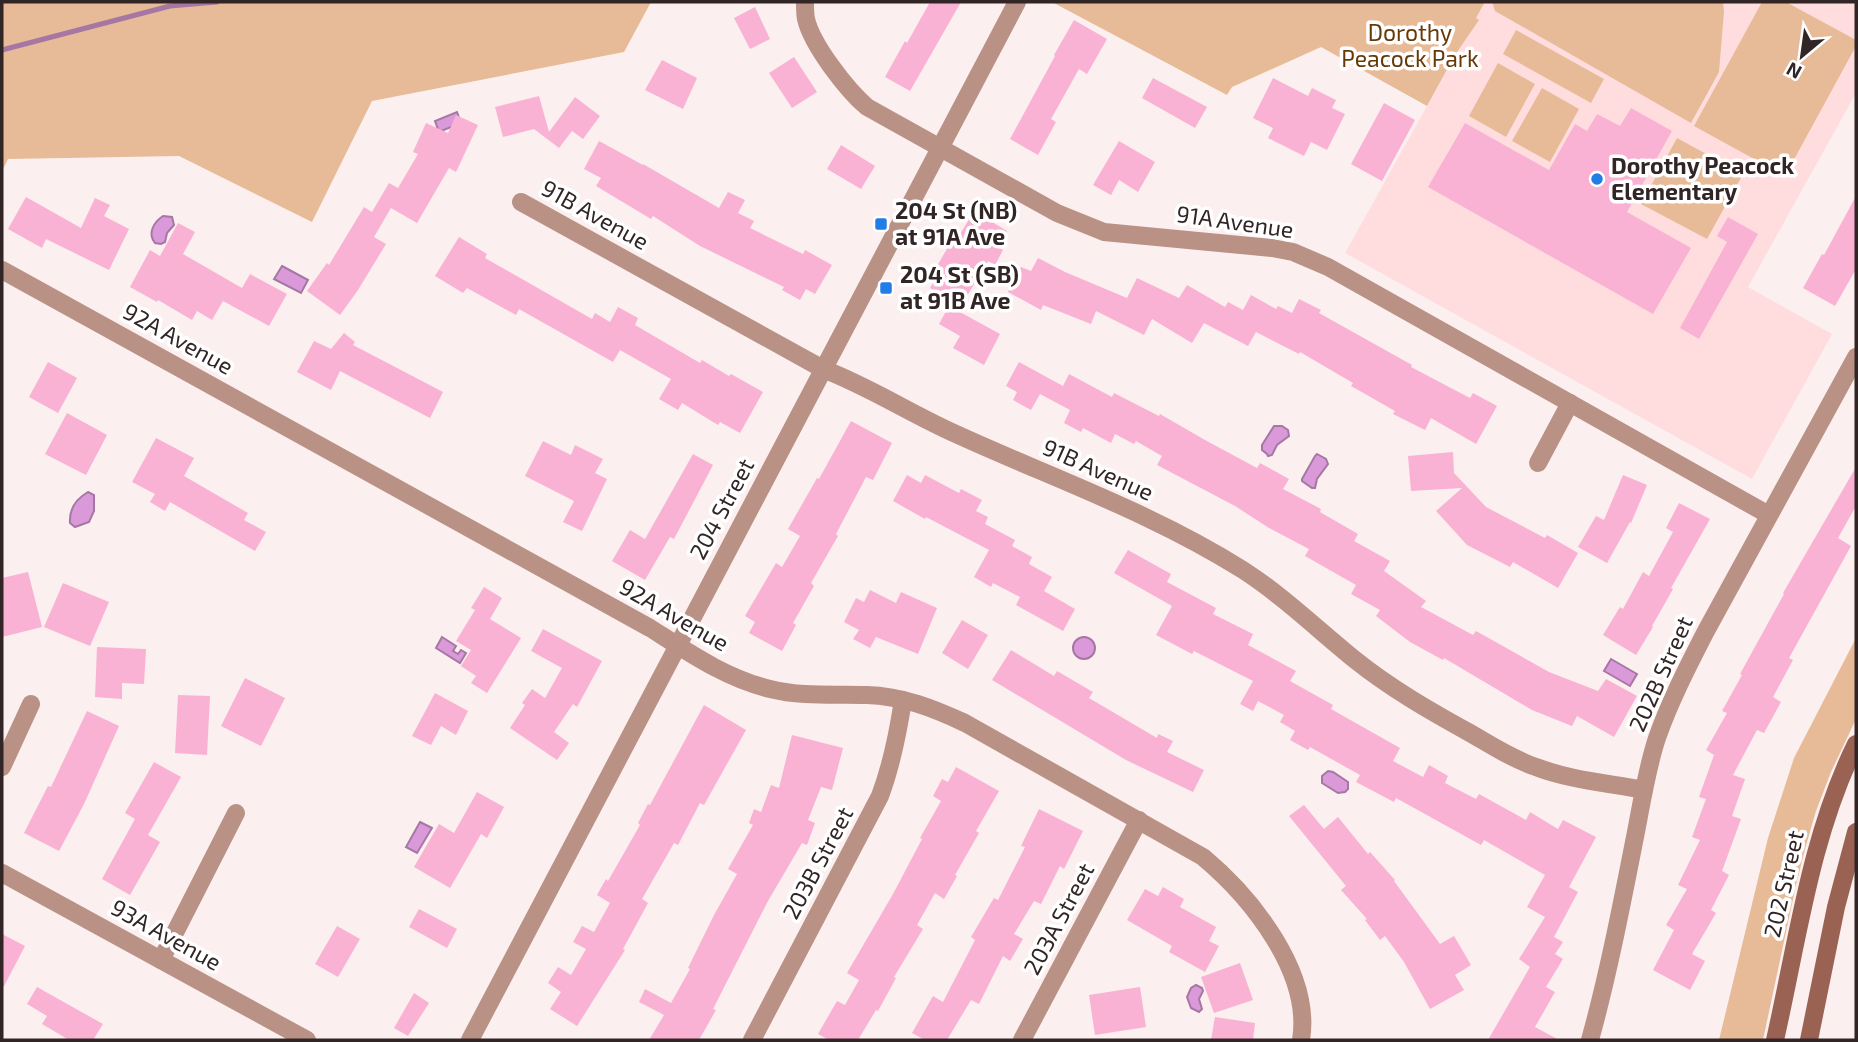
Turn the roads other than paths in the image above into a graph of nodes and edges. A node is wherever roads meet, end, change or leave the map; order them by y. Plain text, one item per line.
1 (805, 2) edge
2 (1017, 2) edge
3 (940, 148) junction
4 (521, 202) dead end
5 (2, 270) edge
6 (1856, 357) edge
7 (823, 369) junction
8 (1570, 403) junction
9 (1538, 463) dead end
10 (1769, 515) junction
11 (677, 646) junction
12 (903, 700) junction
13 (31, 704) dead end
14 (1856, 744) edge
15 (2, 767) edge
16 (1644, 790) junction
17 (236, 813) dead end
18 (1139, 820) junction
19 (1856, 832) edge
20 (2, 873) edge
21 (161, 960) junction
22 (307, 1040) edge
23 (470, 1040) edge
24 (752, 1040) edge
25 (1022, 1040) edge
26 (1301, 1040) edge
27 (1590, 1040) edge
28 (1775, 1040) edge
29 (1809, 1040) edge

1 - 3 street, 91A Avenue
2 - 3 street, 204 Street
3 - 7 street, 204 Street
3 - 8 street, 91A Avenue
4 - 7 street, 91B Avenue
5 - 11 street, 92A Avenue
6 - 10 street, 202B Street
7 - 11 street, 204 Street
7 - 16 street, 91B Avenue
8 - 9 street
8 - 10 street, 91A Avenue
10 - 16 street, 202B Street
11 - 12 street, 92A Avenue
11 - 23 street, 204 Street
12 - 18 street, 92A Avenue
12 - 24 street, 203B Street
13 - 15 street
14 - 28 main road, 202 Street
16 - 27 street, 202B Street
17 - 21 street
18 - 25 street, 203A Street
18 - 26 street, 92A Avenue
19 - 29 main road
20 - 21 street, 93A Avenue
21 - 22 street, 93A Avenue

